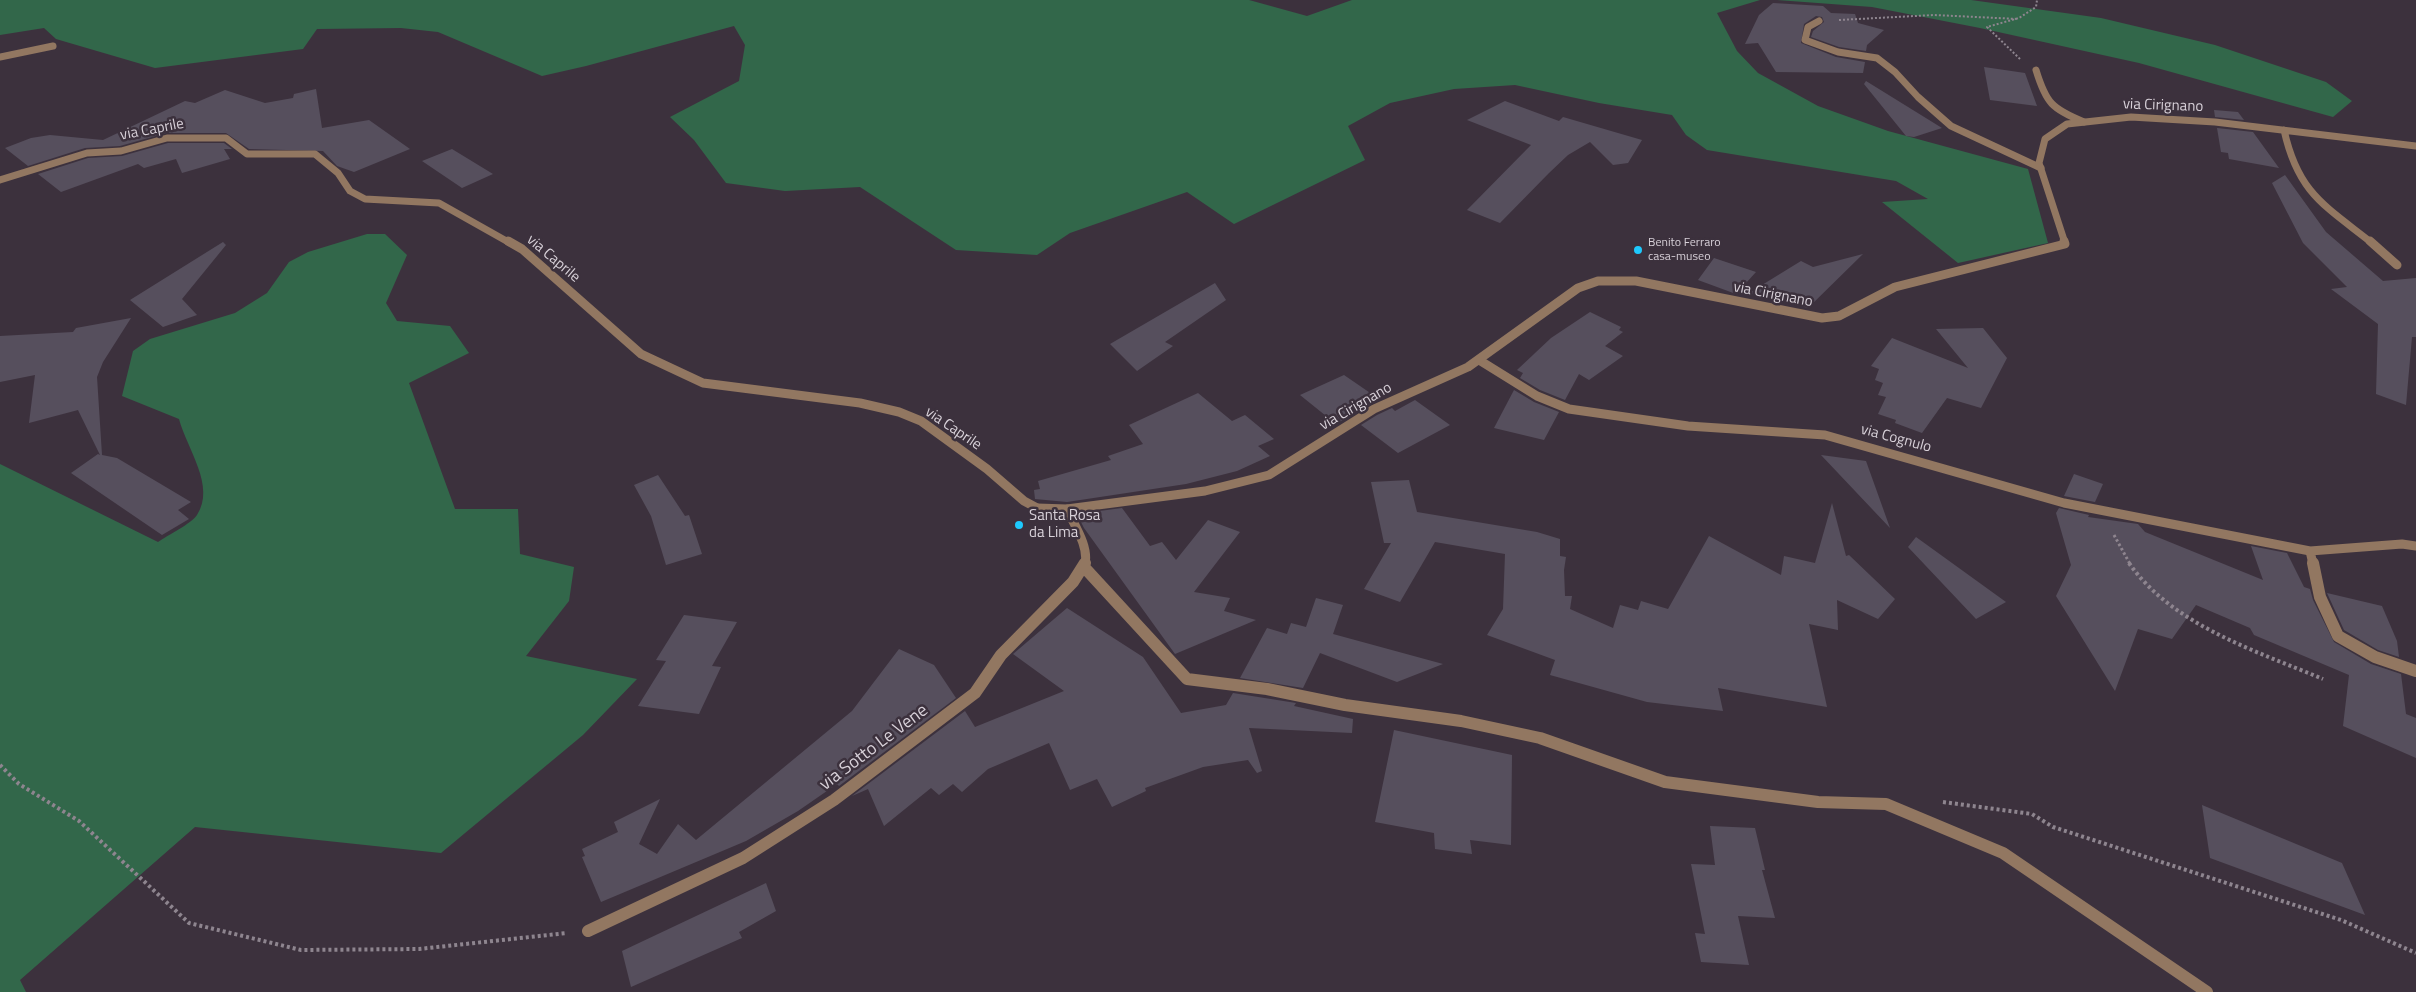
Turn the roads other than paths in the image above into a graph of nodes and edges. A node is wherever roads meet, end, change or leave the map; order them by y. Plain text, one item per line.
1 (1819, 21) road end
2 (54, 46) dead end
3 (0, 57) edge
4 (2036, 70) road end
5 (2084, 122) junction
6 (2284, 130) junction
7 (2416, 146) edge
8 (2041, 168) junction
9 (0, 180) edge
10 (2397, 264) dead end
11 (1479, 360) junction
12 (1037, 508) joint
13 (1067, 509) junction
14 (2416, 546) edge
15 (2310, 552) junction
16 (1084, 567) junction
17 (2416, 671) edge
18 (588, 931) road end
19 (2207, 992) edge

1 - 8 street
2 - 3 street
4 - 5 street
5 - 6 street, via Cirignano
5 - 8 street, via Cirignano
6 - 7 street, via Cirignano
6 - 10 street
8 - 11 street, via Cirignano
9 - 12 street, via Caprile
11 - 13 street, via Cirignano
11 - 15 street, via Cognulo
12 - 13 street, via Cirignano
13 - 16 street
14 - 15 street, via Cognulo
15 - 17 street
16 - 18 street, via Sotto Le Vene
16 - 19 street

